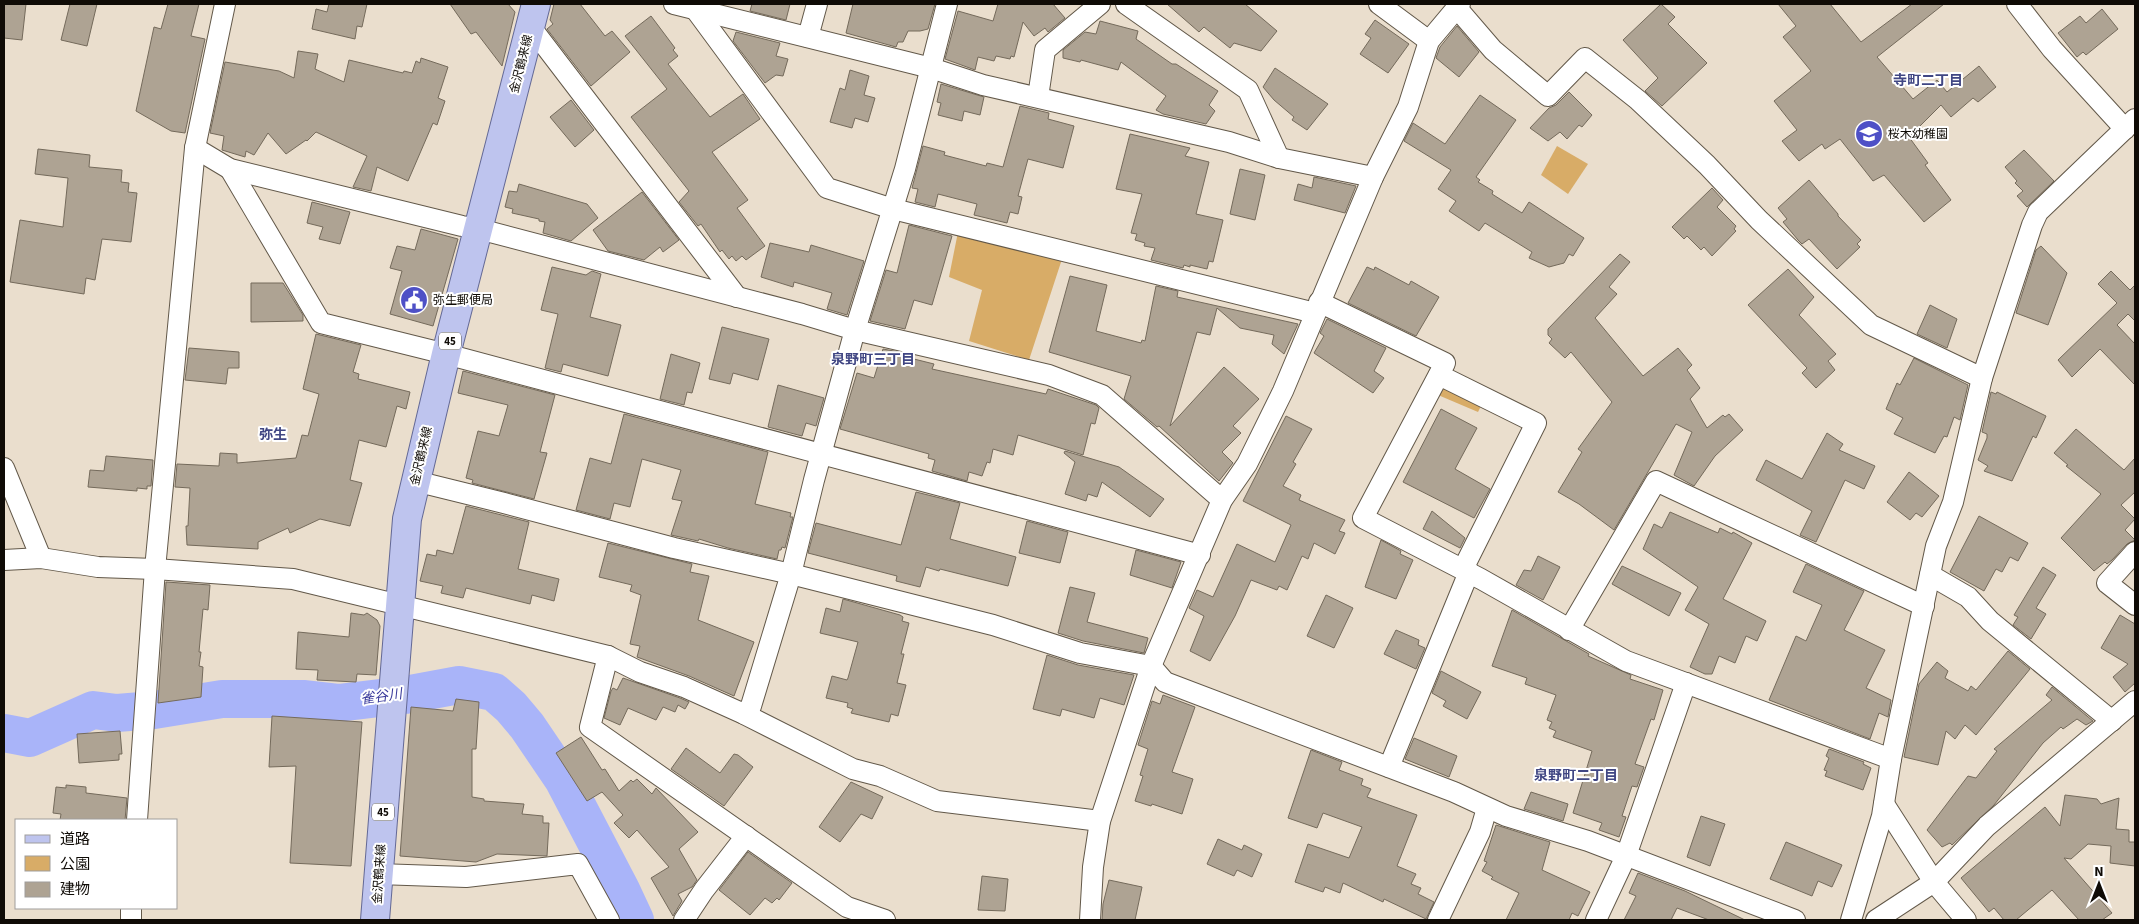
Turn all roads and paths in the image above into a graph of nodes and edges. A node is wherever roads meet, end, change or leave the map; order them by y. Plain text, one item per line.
1 (225, 4) edge
2 (817, 4) edge
3 (947, 4) edge
4 (1100, 4) edge
5 (1126, 4) edge
6 (1379, 4) edge
7 (2017, 4) edge
8 (684, 6) edge
9 (1458, 6) edge
10 (533, 15) edge
11 (808, 37) junction
12 (1428, 41) junction
13 (931, 68) junction
14 (1038, 97) junction
15 (2130, 124) edge
16 (195, 148) junction
17 (1279, 158) junction
18 (230, 169) junction
19 (1373, 177) junction
20 (893, 209) junction
21 (479, 229) junction
22 (737, 297) junction
23 (1317, 308) junction
24 (856, 330) junction
25 (446, 354) junction
26 (1439, 375) junction
27 (1982, 378) junction
28 (821, 454) junction
29 (4, 468) edge
30 (415, 481) junction
31 (1222, 500) junction
32 (2135, 552) edge
33 (1200, 555) junction
34 (41, 558) junction
35 (4, 560) edge
36 (155, 569) junction
37 (1466, 571) junction
38 (791, 574) junction
39 (1930, 575) junction
40 (399, 605) junction
41 (2135, 605) edge
42 (1924, 606) junction
43 (1569, 630) junction
44 (608, 656) junction
45 (1151, 666) junction
46 (1686, 683) junction
47 (2135, 701) edge
48 (744, 714) junction
49 (2112, 722) junction
50 (1891, 759) junction
51 (1389, 767) junction
52 (1884, 804) junction
53 (1487, 808) junction
54 (137, 819) edge
55 (1100, 821) junction
56 (746, 836) junction
57 (1626, 856) junction
58 (378, 874) junction
59 (1934, 882) junction
60 (375, 920) edge
61 (609, 920) edge
62 (684, 920) edge
63 (885, 920) edge
64 (1090, 920) edge
65 (1438, 920) edge
66 (1596, 920) edge
67 (1795, 920) edge
68 (1851, 920) edge
69 (1876, 920) edge
70 (1966, 920) edge

1 - 16 street
2 - 11 street
3 - 13 street
4 - 14 street
5 - 17 street
6 - 12 street
7 - 15 street
8 - 11 street
8 - 20 street
9 - 12 street
9 - 27 street
10 - 21 main road, 金沢鶴来線 / 45
10 - 22 street
11 - 13 street
12 - 19 street
13 - 14 street
13 - 20 street
14 - 17 street
15 - 27 street
16 - 18 street
16 - 36 street
17 - 19 street
18 - 21 street
18 - 25 street
19 - 23 street
20 - 23 street
20 - 24 street
21 - 22 street
21 - 25 main road, 金沢鶴来線 / 45
22 - 24 street
23 - 26 street
23 - 31 street
24 - 28 street
24 - 31 street
25 - 28 street
25 - 30 main road, 金沢鶴来線 / 45
26 - 37 street
26 - 37 street
27 - 39 street
28 - 33 street
28 - 38 street
29 - 34 street
30 - 38 street
30 - 40 main road, 金沢鶴来線 / 45
31 - 33 street
32 - 41 street
33 - 45 street
34 - 35 street
34 - 36 street
36 - 40 street
36 - 54 street
37 - 43 street
37 - 51 street
38 - 45 street
38 - 48 street
39 - 42 street
39 - 49 street
40 - 44 street
40 - 58 main road, 金沢鶴来線 / 45
42 - 43 street
42 - 50 street
43 - 46 street
44 - 48 street
44 - 56 street
45 - 51 street
45 - 55 street
46 - 50 street
46 - 57 street
47 - 49 street
48 - 55 street
49 - 59 street
50 - 52 street
51 - 53 street
52 - 59 street
52 - 68 street
53 - 57 street
53 - 65 street
55 - 64 street
56 - 62 street
56 - 63 street
57 - 66 street
57 - 67 street
58 - 60 main road, 金沢鶴来線 / 45
58 - 61 street
59 - 69 street
59 - 70 street

